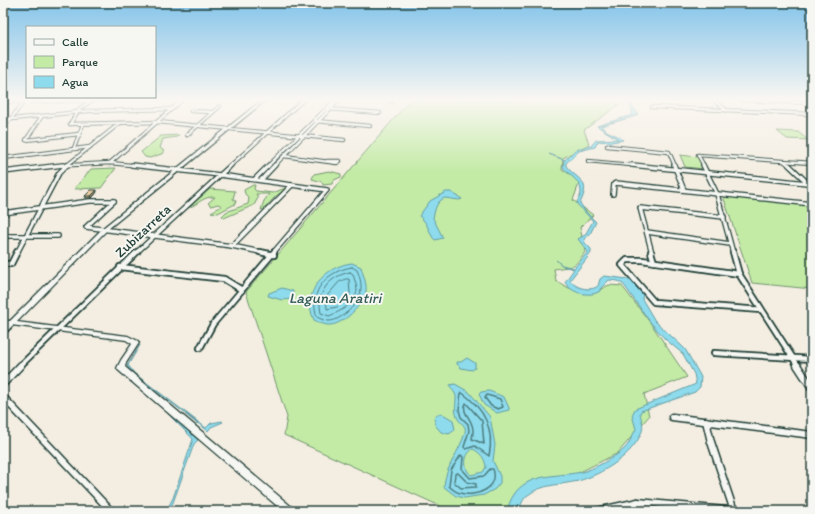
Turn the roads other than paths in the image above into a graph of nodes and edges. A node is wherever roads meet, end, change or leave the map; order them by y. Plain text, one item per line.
1 (37, 124) edge
2 (70, 124) edge
3 (83, 124) joint
4 (120, 124) edge
5 (156, 124) edge
6 (184, 124) edge
7 (235, 124) edge
8 (277, 124) edge
9 (310, 124) edge
10 (316, 124) edge
11 (344, 124) edge
12 (197, 125) junction
13 (370, 126) dead end
14 (230, 128) junction
15 (268, 132) junction
16 (79, 134) junction
17 (187, 135) dead end
18 (299, 135) junction
19 (304, 136) junction
20 (344, 140) dead end
21 (90, 146) junction
22 (607, 146) dead end
23 (74, 148) junction
24 (284, 156) junction
25 (3, 158) edge
26 (327, 161) dead end
27 (588, 161) dead end
28 (785, 161) junction
29 (110, 163) junction
30 (812, 163) edge
31 (67, 165) junction
32 (178, 170) junction
33 (676, 170) junction
34 (3, 172) edge
35 (708, 173) junction
36 (220, 175) junction
37 (255, 179) junction
38 (261, 180) junction
39 (807, 182) junction
40 (292, 184) junction
41 (812, 187) edge
42 (684, 190) junction
43 (613, 194) dead end
44 (717, 194) junction
45 (812, 204) edge
46 (41, 207) junction
47 (3, 213) edge
48 (724, 217) junction
49 (106, 228) junction
50 (647, 232) junction
51 (155, 235) junction
52 (3, 236) edge
53 (26, 236) junction
54 (58, 236) dead end
55 (730, 244) junction
56 (232, 246) junction
57 (274, 255) junction
58 (654, 262) junction
59 (3, 264) edge
60 (120, 268) junction
61 (739, 274) junction
62 (242, 290) junction
63 (760, 310) junction
64 (3, 322) edge
65 (12, 323) junction
66 (56, 328) junction
67 (3, 332) edge
68 (200, 348) dead end
69 (714, 353) dead end
70 (792, 358) junction
71 (812, 359) edge
72 (3, 384) edge
73 (812, 388) edge
74 (3, 397) edge
75 (672, 417) dead end
76 (706, 421) junction
77 (812, 435) edge
78 (638, 502) junction
79 (111, 511) edge
80 (290, 511) edge
81 (597, 511) edge
82 (640, 511) edge
83 (735, 511) edge

1 - 16 street
2 - 3 street
3 - 16 street
4 - 21 street
5 - 29 street
6 - 12 street
7 - 14 street
8 - 15 street, Zubizarreta
9 - 18 street
10 - 19 street
11 - 13 street
12 - 14 street
12 - 17 street
14 - 15 street
14 - 32 street
15 - 18 street
15 - 36 street, Zubizarreta
16 - 23 street
18 - 19 street
18 - 37 street
19 - 20 street
19 - 24 street
21 - 23 street
21 - 31 street
22 - 33 street
23 - 25 street
24 - 26 street
24 - 38 street
27 - 33 street
28 - 30 street
28 - 35 street
28 - 39 street
29 - 31 street
29 - 32 street
31 - 34 street
31 - 46 street
32 - 36 street
32 - 49 street
33 - 35 street
33 - 42 street
35 - 39 street
35 - 44 street
36 - 37 street
36 - 51 street, Zubizarreta
37 - 38 street
38 - 40 street
39 - 41 street
40 - 56 street
40 - 57 street
42 - 43 street
42 - 44 street
44 - 45 street
44 - 48 street
46 - 47 street
46 - 49 street
46 - 53 street
48 - 50 street
48 - 55 street
49 - 51 street
49 - 65 street
50 - 55 street
50 - 58 street
51 - 56 street
51 - 60 street, Zubizarreta
52 - 53 street
53 - 54 street
53 - 59 street
55 - 61 street
56 - 57 street
57 - 62 street
58 - 61 street
58 - 63 street
60 - 62 street
60 - 66 street, Zubizarreta
61 - 63 street
62 - 68 street
63 - 70 street
64 - 65 street
65 - 66 street
65 - 67 street
66 - 72 street, Zubizarreta
66 - 80 street
69 - 70 street
70 - 71 street
70 - 73 street
74 - 79 street
75 - 76 street
76 - 77 street
76 - 83 street
78 - 81 street
78 - 82 street
78 - 83 street

